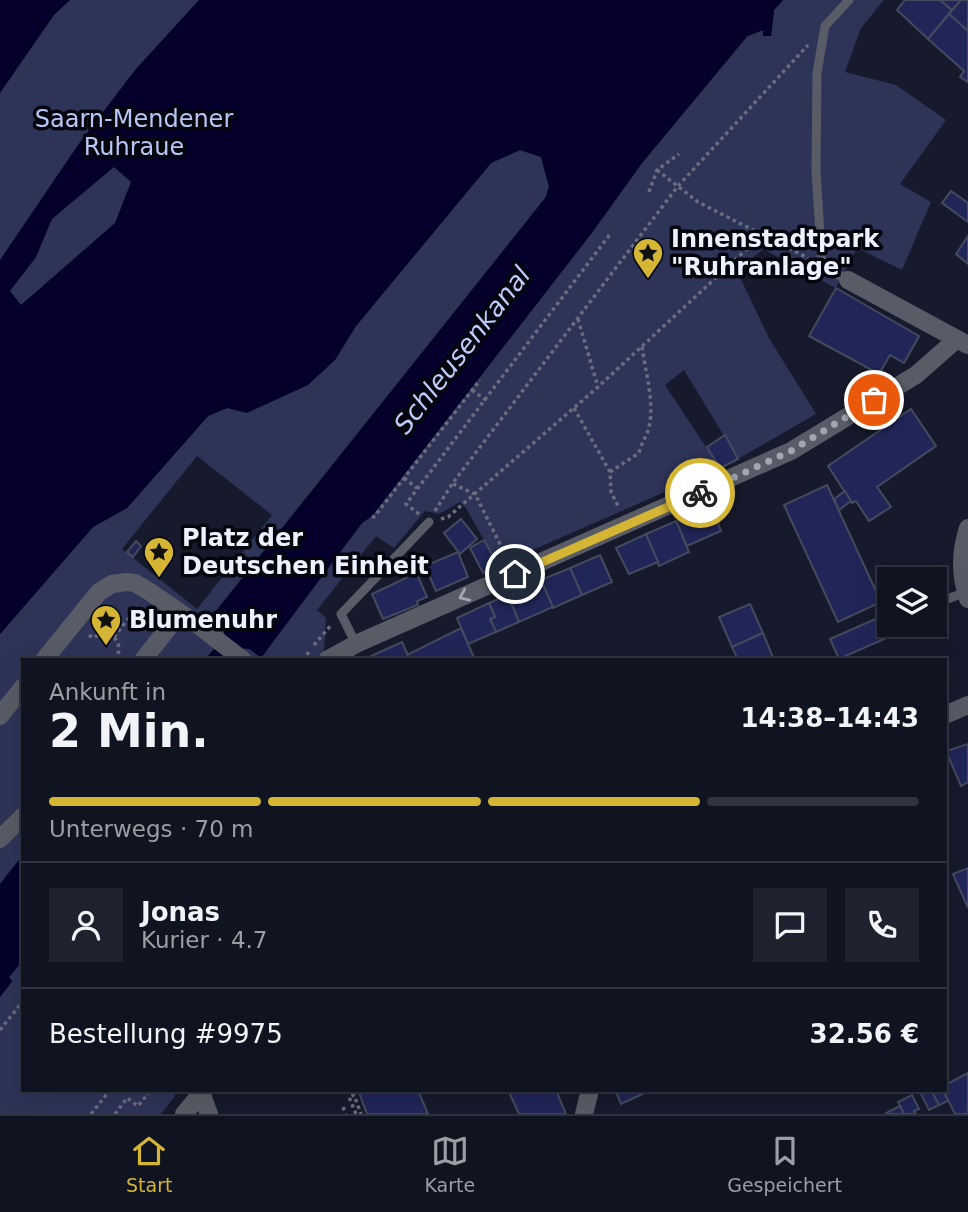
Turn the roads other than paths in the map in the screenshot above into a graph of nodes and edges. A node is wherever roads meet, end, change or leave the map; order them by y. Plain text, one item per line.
1 (849, 0) edge
2 (848, 280) joint
3 (962, 342) edge
4 (429, 522) road end
5 (968, 528) edge
6 (966, 592) edge
7 (947, 599) edge
8 (180, 613) junction
9 (356, 644) junction
10 (239, 657) edge
11 (46, 658) edge
12 (145, 658) edge
13 (331, 658) edge
14 (21, 690) edge
15 (968, 705) edge
16 (947, 714) edge
17 (0, 716) edge
18 (21, 818) edge
19 (0, 839) edge
20 (201, 1092) edge
21 (202, 1092) edge
22 (590, 1092) edge
23 (184, 1114) edge
24 (209, 1114) edge
25 (584, 1114) edge

1 - 2 lane
2 - 3 street
3 -> 9 street
4 - 9 lane
5 - 6 street
6 - 7 lane
8 - 10 street
8 - 11 street
8 - 12 street
9 - 13 street
14 - 17 street
15 - 16 street
18 - 19 street
20 - 23 street
21 - 24 street
22 - 25 street

